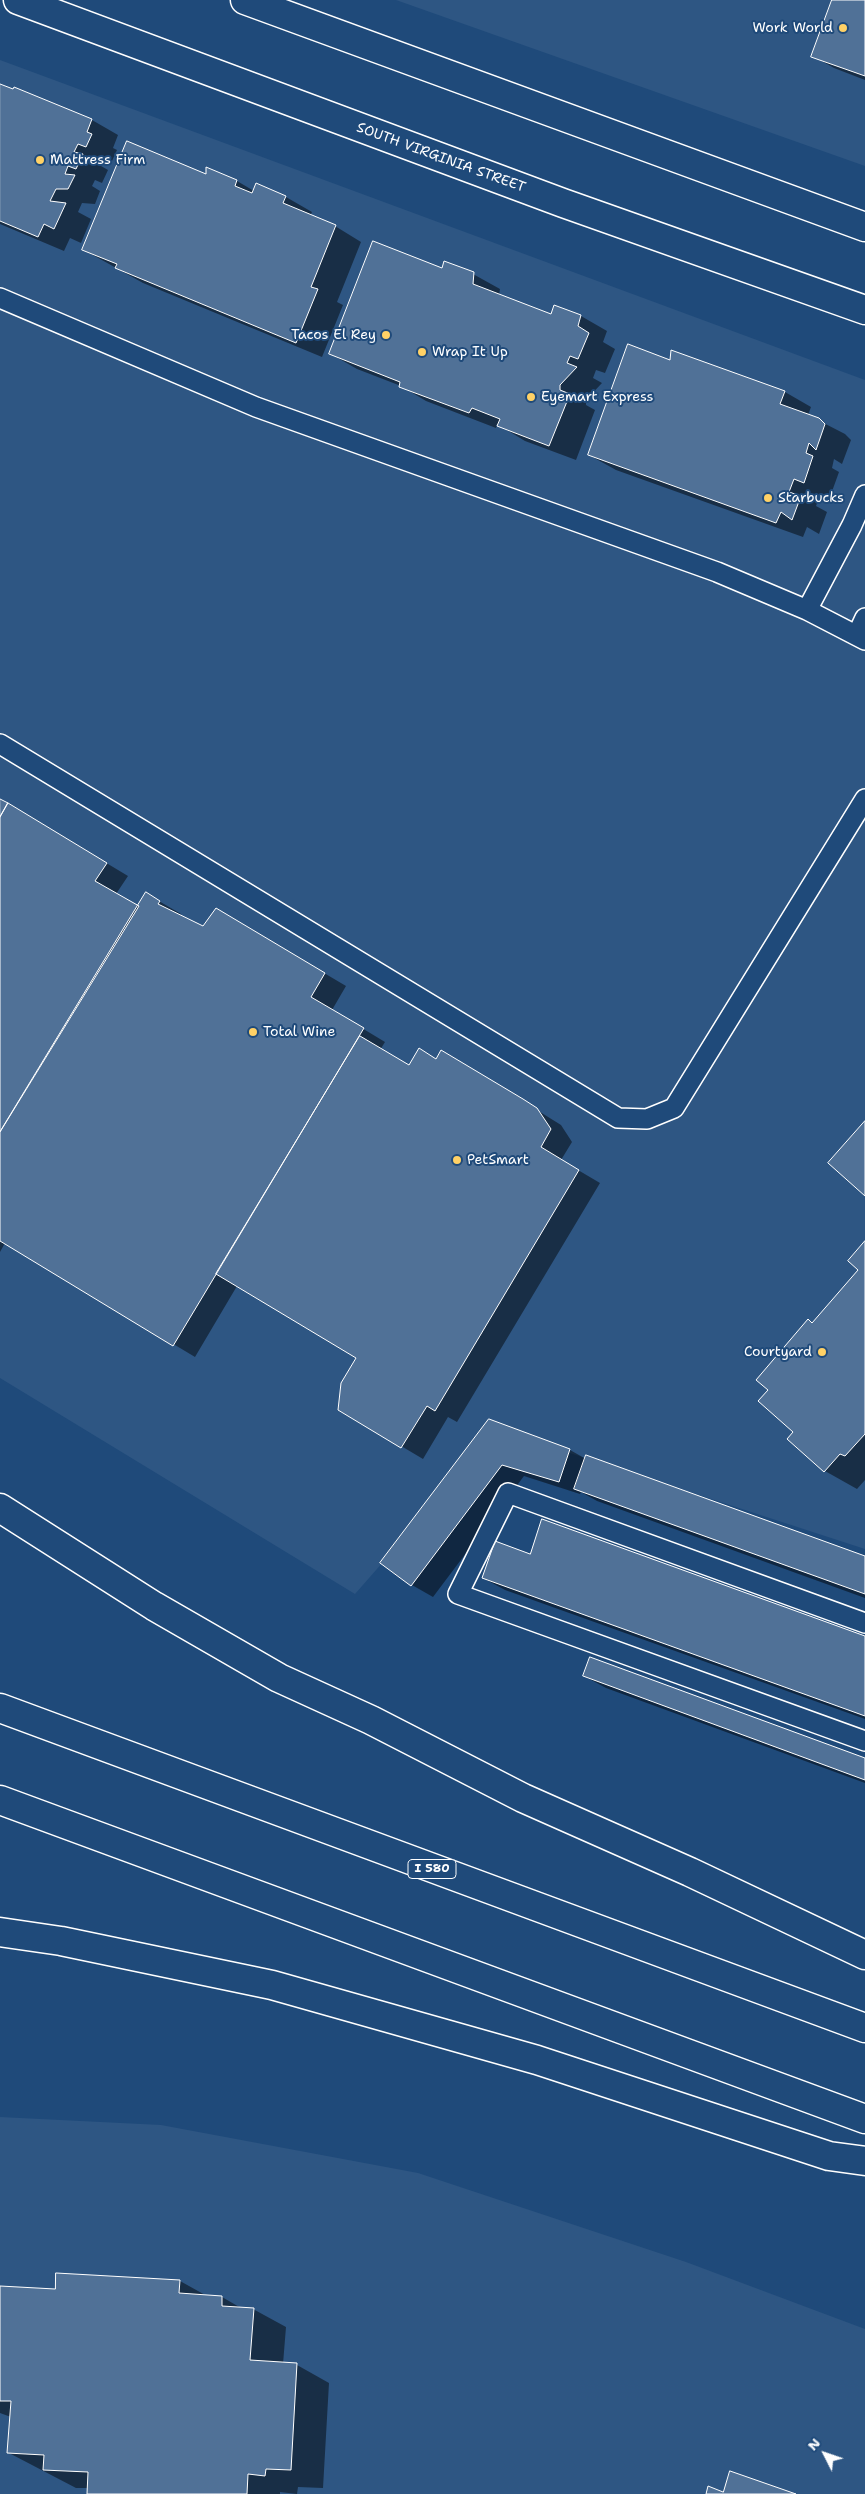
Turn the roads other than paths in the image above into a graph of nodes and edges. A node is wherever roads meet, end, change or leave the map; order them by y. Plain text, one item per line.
1 (18, 0) edge
2 (245, 0) edge
3 (865, 227) edge
4 (0, 298) edge
5 (865, 310) edge
6 (865, 495) edge
7 (808, 610) junction
8 (862, 631) edge
9 (0, 744) edge
10 (865, 799) edge
11 (0, 1508) edge
12 (865, 1622) edge
13 (0, 1708) edge
14 (865, 1741) edge
15 (0, 1800) edge
16 (0, 1932) edge
17 (865, 1955) edge
18 (865, 2028) edge
19 (865, 2119) edge
20 (865, 2161) edge

1 - 5 main road, SOUTH VIRGINIA STREET
2 - 3 main road
4 - 7 lane
6 - 7 lane
7 - 8 lane
9 - 10 lane
11 - 17 main road
12 - 14 lane
13 - 18 main road, I 580
15 - 19 main road
16 - 20 main road

